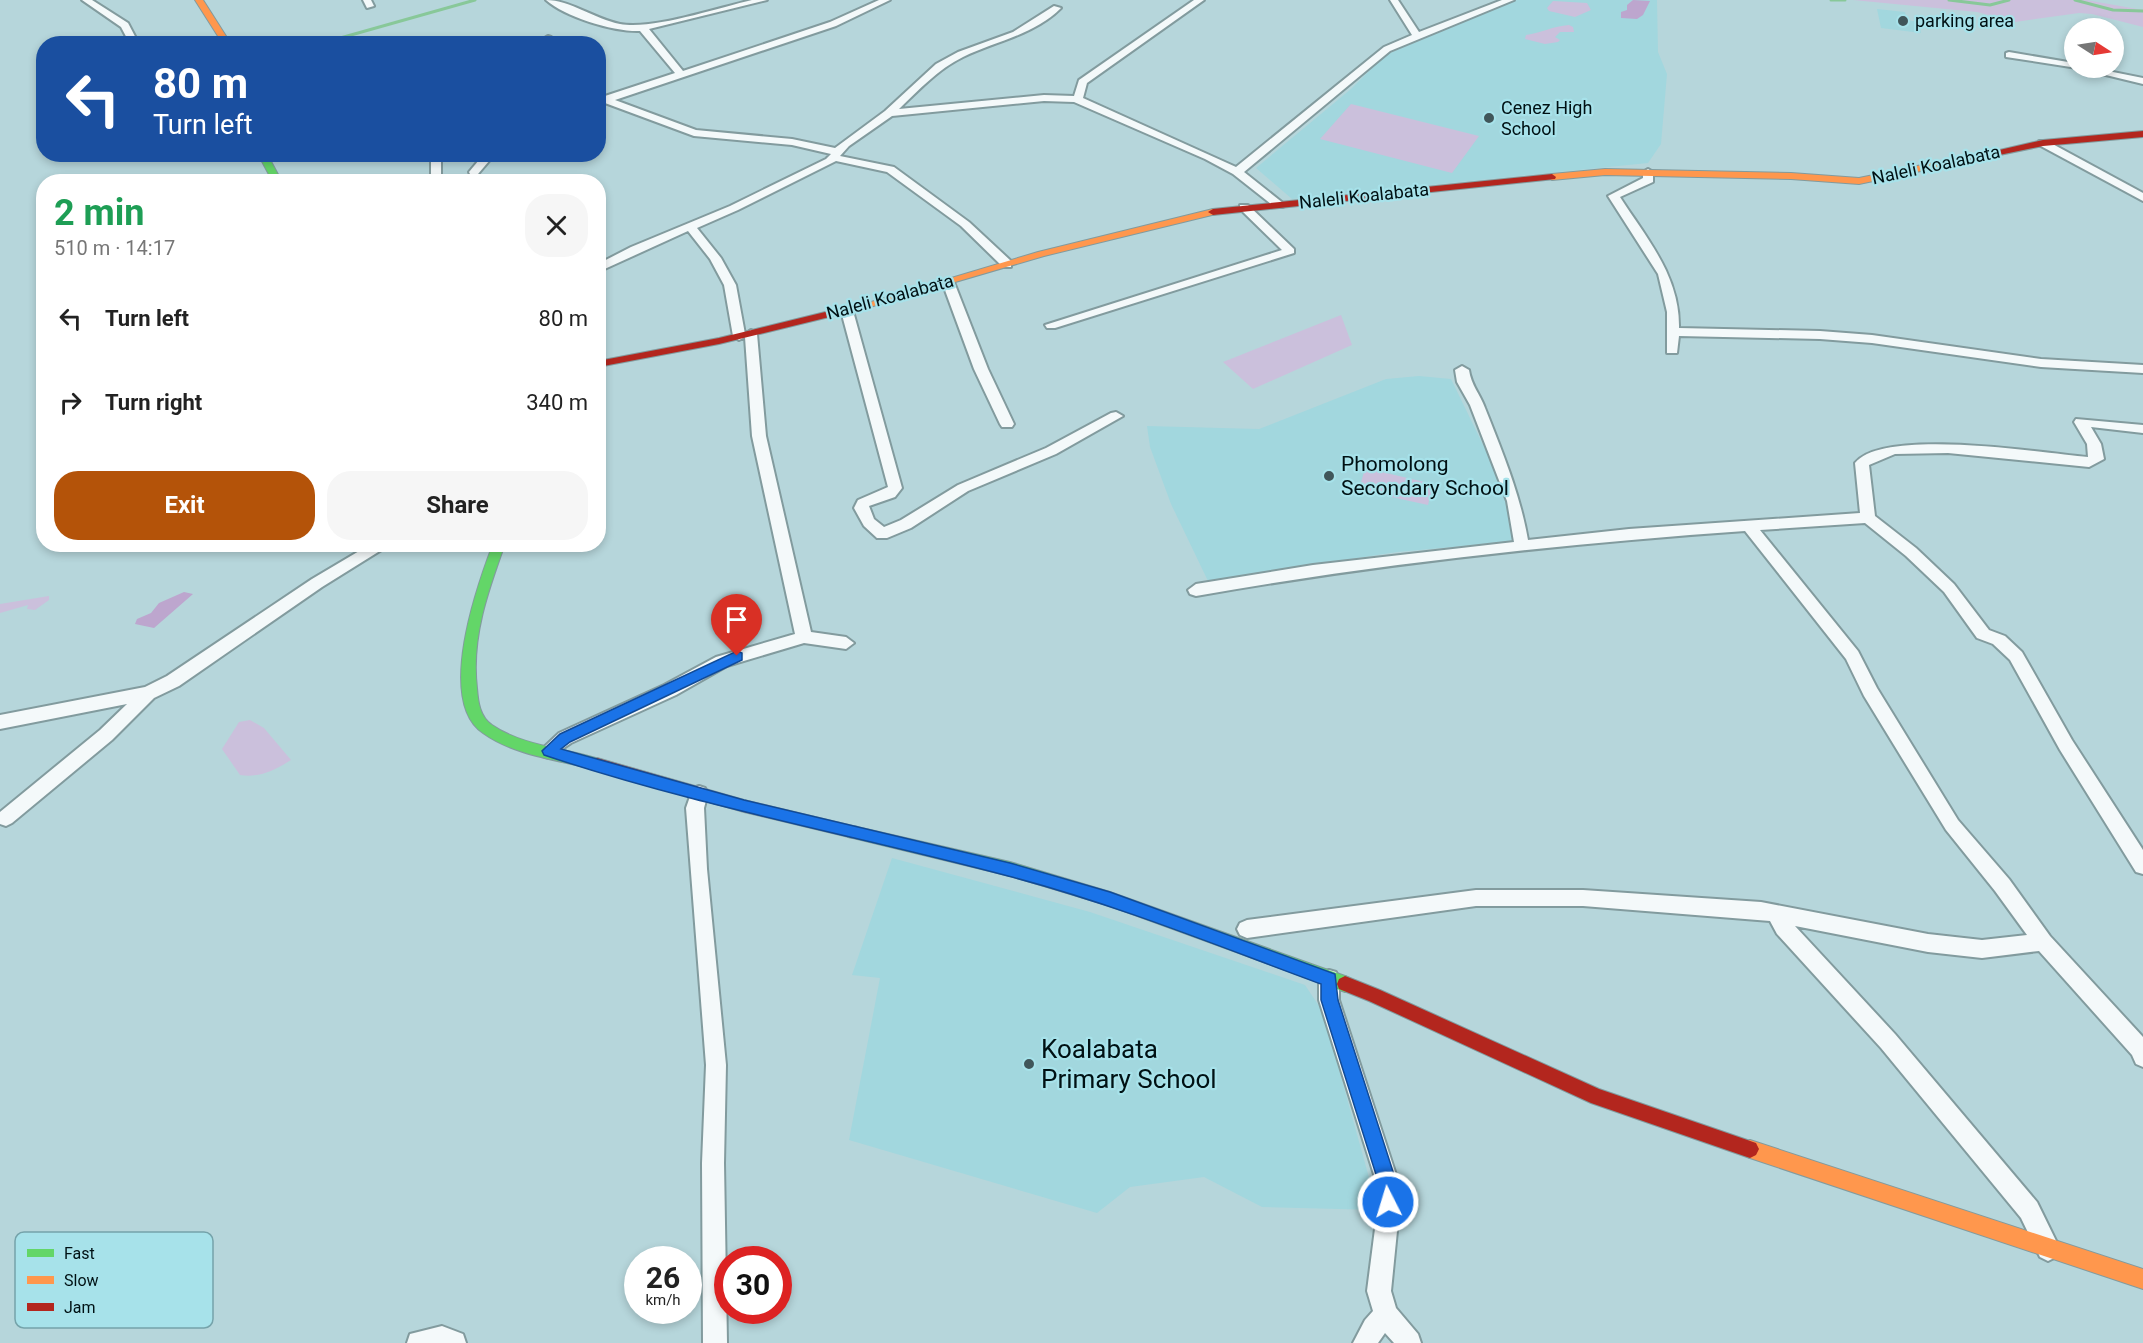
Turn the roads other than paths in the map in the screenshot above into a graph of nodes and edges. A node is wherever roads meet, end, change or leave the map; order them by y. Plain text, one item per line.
1 (86, 0) edge
2 (199, 0) edge
3 (550, 0) edge
4 (763, 0) edge
5 (886, 0) edge
6 (1200, 0) edge
7 (1394, 0) edge
8 (1510, 0) edge
9 (1057, 8) dead end
10 (643, 28) junction
11 (130, 36) edge
12 (222, 36) edge
13 (1417, 36) junction
14 (2009, 55) dead end
15 (2064, 64) edge
16 (680, 73) junction
17 (2124, 77) edge
18 (2143, 81) edge
19 (606, 97) edge
20 (1076, 99) junction
21 (606, 101) edge
22 (889, 113) junction
23 (2143, 134) edge
24 (2043, 143) junction
25 (837, 155) junction
26 (481, 162) edge
27 (474, 172) dead end
28 (1237, 172) junction
29 (1648, 172) junction
30 (2143, 198) edge
31 (1279, 204) junction
32 (1244, 207) junction
33 (689, 226) junction
34 (606, 264) edge
35 (1007, 264) junction
36 (948, 282) junction
37 (847, 311) junction
38 (1051, 325) dead end
39 (1895, 328) dead end
40 (1675, 332) junction
41 (745, 335) junction
42 (1872, 339) junction
43 (1672, 350) dead end
44 (606, 362) edge
45 (2143, 369) edge
46 (1462, 370) dead end
47 (1116, 416) dead end
48 (1007, 424) dead end
49 (2143, 429) edge
50 (1868, 518) junction
51 (1749, 528) junction
52 (1522, 546) junction
53 (370, 552) edge
54 (496, 552) edge
55 (1196, 591) dead end
56 (804, 637) junction
57 (846, 643) dead end
58 (147, 693) junction
59 (0, 722) edge
60 (549, 751) junction
61 (699, 793) junction
62 (6, 818) dead end
63 (2143, 866) edge
64 (1777, 916) junction
65 (1247, 929) dead end
66 (2043, 942) junction
67 (1329, 979) junction
68 (2143, 1057) edge
69 (2049, 1249) junction
70 (2143, 1279) edge
71 (1386, 1315) junction
72 (419, 1343) edge
73 (454, 1343) edge
74 (715, 1343) edge
75 (1365, 1343) edge
76 (1408, 1343) edge

1 - 11 street
2 - 12 street
3 - 10 street
4 - 10 street
5 - 16 street
6 - 20 street
7 - 13 street
8 - 13 street
9 - 22 street
10 - 16 street
13 - 28 street
14 - 15 street
16 - 19 street
17 - 18 street
20 - 22 street
20 - 28 street
21 - 25 street
22 - 25 street
23 - 24 street, Naleli Koalabata
24 - 29 street, Naleli Koalabata
24 - 30 street
25 - 33 street
25 - 35 street
26 - 27 street
28 - 31 street
29 - 31 street, Naleli Koalabata
29 - 40 street
31 - 32 street, Naleli Koalabata
32 - 35 street, Naleli Koalabata
32 - 38 street
33 - 34 street
33 - 41 street
35 - 36 street, Naleli Koalabata
36 - 37 street, Naleli Koalabata
36 - 48 street
37 - 41 street, Naleli Koalabata
37 - 47 street
39 - 42 street
40 - 42 street
40 - 43 street
41 - 44 street, Naleli Koalabata
41 - 56 street
42 - 45 street
46 - 52 street
49 - 50 street
50 - 51 street
50 - 63 street
51 - 52 street
51 - 66 street
52 - 55 street
53 - 58 street
54 - 60 street
56 - 57 street
56 - 60 street
58 - 59 street
58 - 62 street
60 - 61 street
61 - 67 street
61 - 74 street
64 - 65 street
64 - 66 street
64 - 69 street
66 - 68 street
67 - 69 street
67 - 71 street
69 - 70 street
71 - 75 street
71 - 76 street
72 - 73 street

